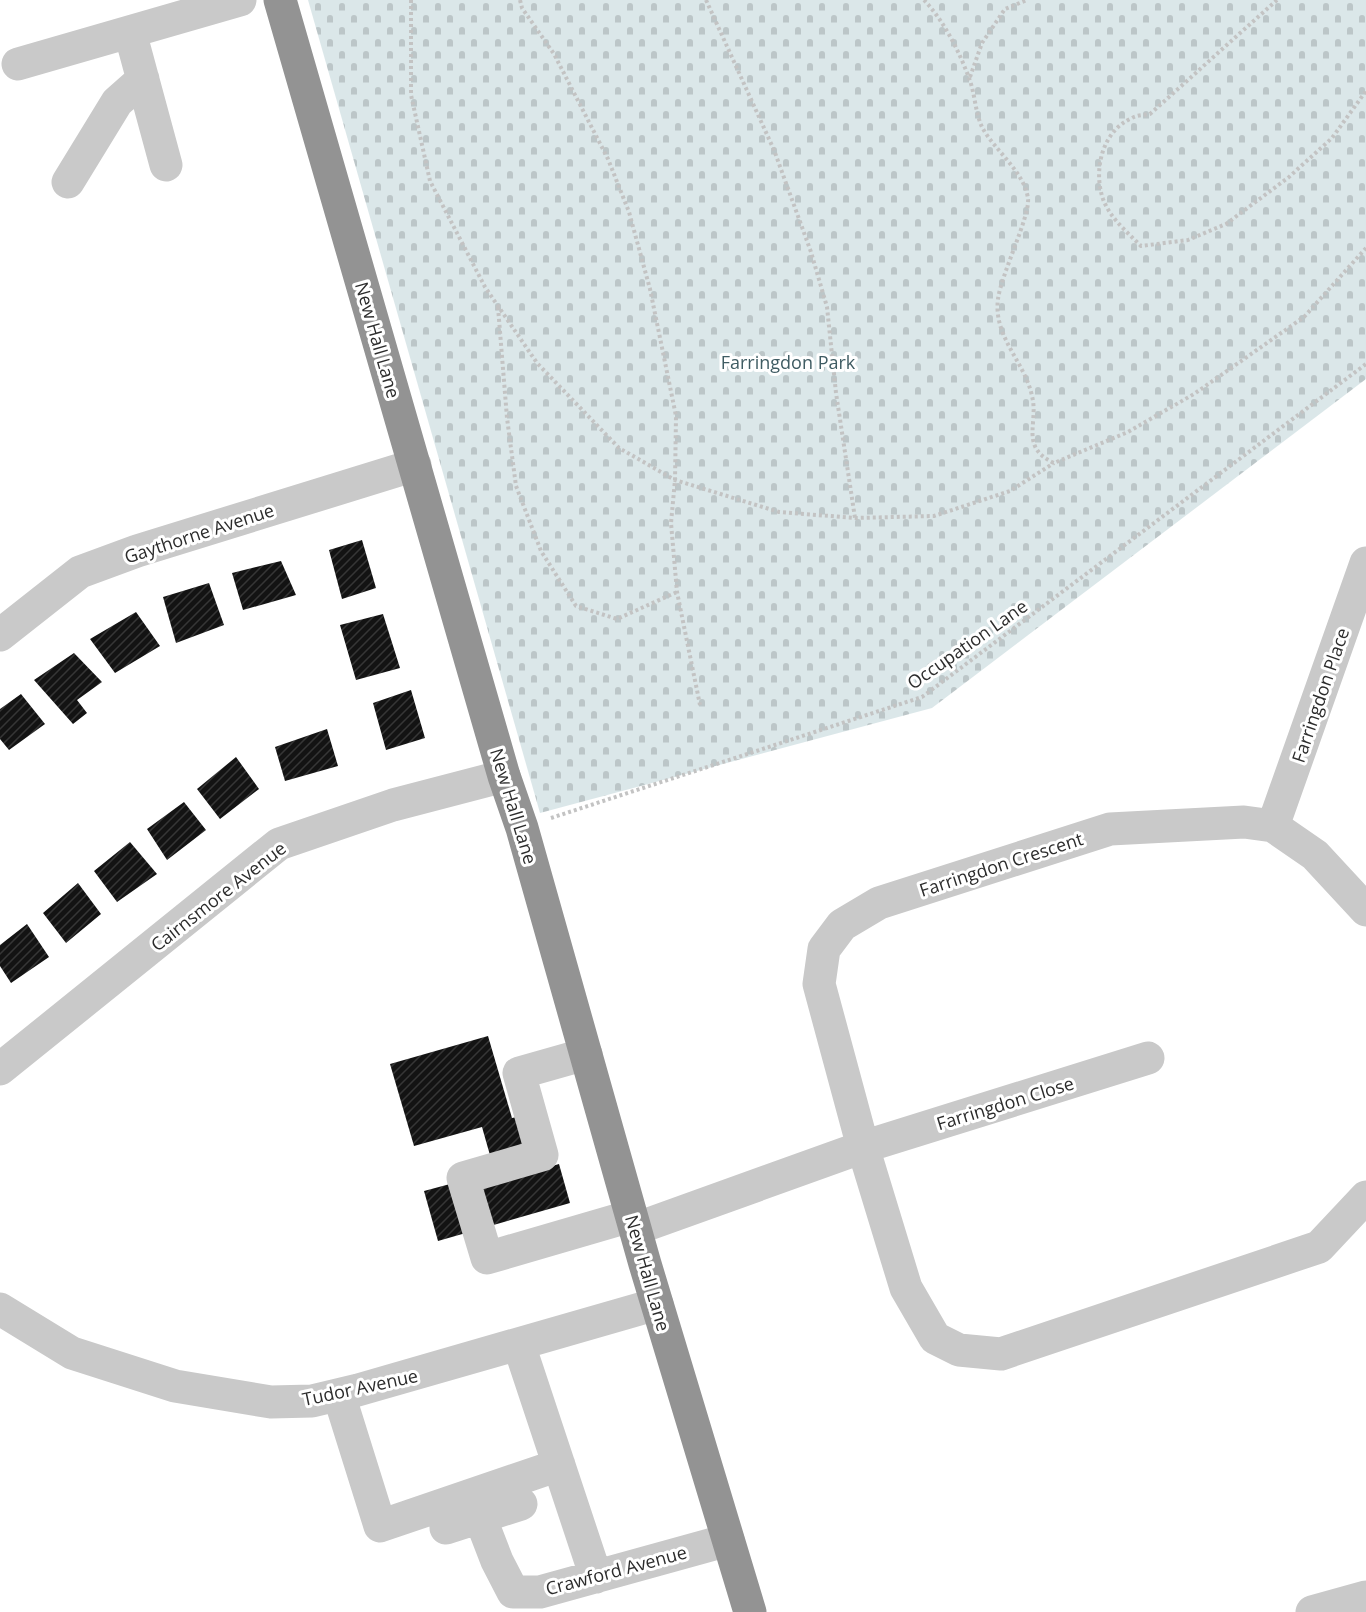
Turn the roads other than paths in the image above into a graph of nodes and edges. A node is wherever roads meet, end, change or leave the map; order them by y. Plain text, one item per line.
1 (240, 0) edge
2 (279, 0) edge
3 (145, 19) edge
4 (18, 64) dead end
5 (143, 79) junction
6 (166, 165) dead end
7 (68, 182) dead end
8 (415, 465) junction
9 (1366, 563) edge
10 (0, 635) edge
11 (504, 776) junction
12 (1273, 826) junction
13 (1366, 910) edge
14 (586, 1054) junction
15 (1148, 1058) dead end
16 (0, 1069) edge
17 (863, 1147) junction
18 (1366, 1197) edge
19 (633, 1222) junction
20 (657, 1304) junction
21 (0, 1309) edge
22 (519, 1345) junction
23 (339, 1395) junction
24 (558, 1465) junction
25 (520, 1504) dead end
26 (480, 1517) junction
27 (446, 1528) dead end
28 (728, 1540) junction
29 (596, 1577) junction
30 (1366, 1597) edge
31 (750, 1612) edge
32 (1312, 1612) edge

1 - 3 street
2 - 8 highway, New Hall Lane
3 - 4 street
3 - 5 street
5 - 6 street
5 - 7 street
8 - 10 street, Gaythorne Avenue
8 - 11 highway, New Hall Lane
9 - 12 street, Farringdon Place
11 - 14 highway, New Hall Lane
11 - 16 street, Cairnsmore Avenue
12 - 13 street, Farringdon Crescent
12 - 17 street, Farringdon Crescent
14 - 19 highway, New Hall Lane
14 - 19 street
15 - 17 street, Farringdon Close
17 - 18 street, Farringdon Crescent
17 - 19 street
19 - 20 highway, New Hall Lane
20 - 22 street, Tudor Avenue
20 - 28 highway, New Hall Lane
21 - 23 street, Tudor Avenue
22 - 23 street, Tudor Avenue
22 - 24 street
23 - 24 street
24 - 29 street
25 - 26 street
26 - 27 street
26 - 29 street, Crawford Avenue
28 - 29 street, Crawford Avenue
28 - 31 highway, New Hall Lane
30 - 32 street

